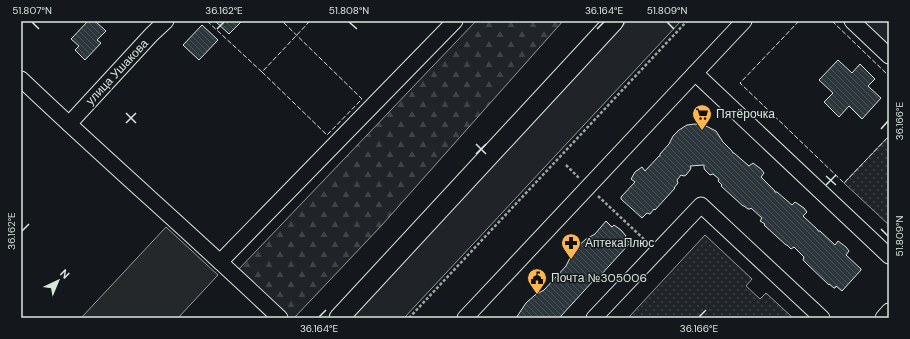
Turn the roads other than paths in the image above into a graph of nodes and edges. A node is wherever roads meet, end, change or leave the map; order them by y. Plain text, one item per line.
1 (166, 21) edge
2 (455, 21) edge
3 (614, 21) edge
4 (744, 21) edge
5 (852, 21) edge
6 (889, 56) edge
7 (695, 73) junction
8 (21, 79) edge
9 (68, 124) junction
10 (889, 256) edge
11 (220, 262) junction
12 (889, 311) edge
13 (280, 318) edge
14 (339, 318) edge
15 (465, 318) edge
16 (594, 318) edge
17 (822, 318) edge
18 (883, 318) edge

1 - 9 street, улица Ушакова
2 - 11 street
3 - 14 main road
4 - 7 street
5 - 6 street
7 - 10 street
7 - 15 street
8 - 9 street
9 - 11 street
11 - 13 street
12 - 18 street
16 - 17 street

